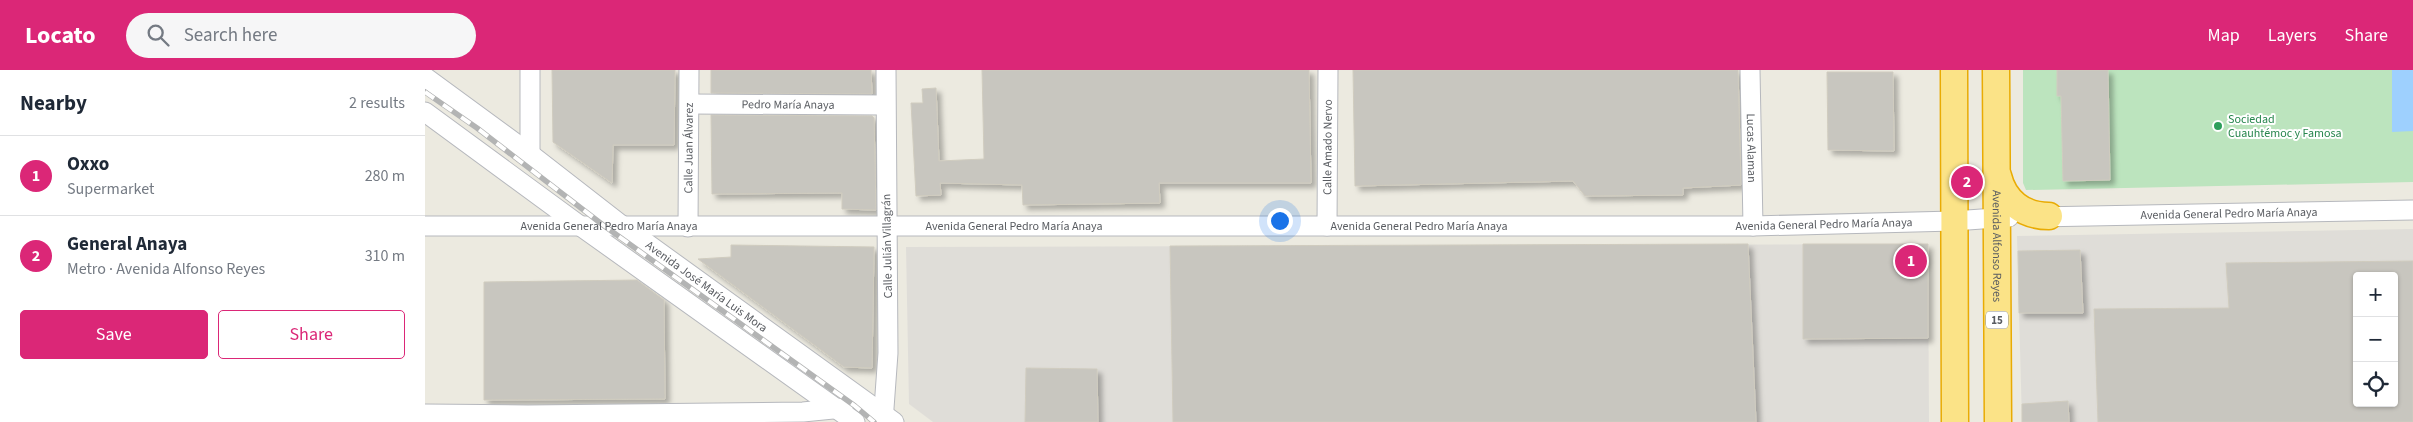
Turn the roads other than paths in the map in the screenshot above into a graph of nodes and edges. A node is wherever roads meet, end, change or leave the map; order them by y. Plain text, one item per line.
1 (530, 70) edge
2 (689, 70) edge
3 (886, 70) edge
4 (1328, 70) edge
5 (1750, 70) edge
6 (1954, 70) edge
7 (1996, 70) edge
8 (425, 77) edge
9 (690, 104) junction
10 (885, 105) junction
11 (425, 112) edge
12 (530, 154) junction
13 (1996, 164) junction
14 (2413, 210) edge
15 (2049, 216) junction
16 (1997, 218) junction
17 (1953, 221) junction
18 (620, 224) junction
19 (579, 225) junction
20 (425, 226) edge
21 (1327, 226) junction
22 (1753, 226) junction
23 (688, 227) junction
24 (886, 227) junction
25 (866, 402) junction
26 (839, 409) junction
27 (425, 414) edge
28 (683, 417) edge
29 (528, 419) edge
30 (887, 419) edge
31 (855, 422) edge
32 (1955, 422) edge
33 (1998, 422) edge

1 - 12 street
2 - 9 street, Calle Juan Álvarez
3 - 10 street, Calle Julián Villagrán
4 - 21 street, Calle Amado Nervo
5 - 22 street, Lucas Alaman
6 - 17 highway
7 - 13 highway, Avenida Alfonso Reyes / 15
8 - 12 street, Avenida José María Luis Mora
9 - 10 street, Pedro María Anaya
9 - 23 street, Calle Juan Álvarez
10 - 24 street, Calle Julián Villagrán
11 - 19 street, Avenida José María Luis Mora
12 - 18 street, Avenida José María Luis Mora
13 - 15 highway
13 - 16 highway, Avenida Alfonso Reyes / 15
14 - 15 street, Avenida General Pedro María Anaya
15 - 16 street, Avenida General Pedro María Anaya
16 - 17 street, Avenida General Pedro María Anaya
16 - 33 highway, Avenida Alfonso Reyes / 15
17 - 22 street, Avenida General Pedro María Anaya
17 - 32 highway
18 - 19 street, Avenida General Pedro María Anaya
18 - 23 street, Avenida General Pedro María Anaya
18 - 25 street, Avenida José María Luis Mora
19 - 20 street, Avenida General Pedro María Anaya
19 - 26 street, Avenida José María Luis Mora
21 - 22 street, Avenida General Pedro María Anaya
21 - 24 street, Avenida General Pedro María Anaya
23 - 24 street, Avenida General Pedro María Anaya
24 - 30 street, Calle Julián Villagrán
25 - 26 street
25 - 30 street, Avenida José María Luis Mora
26 - 28 street
26 - 31 street, Avenida José María Luis Mora
27 - 29 street
28 - 29 street

